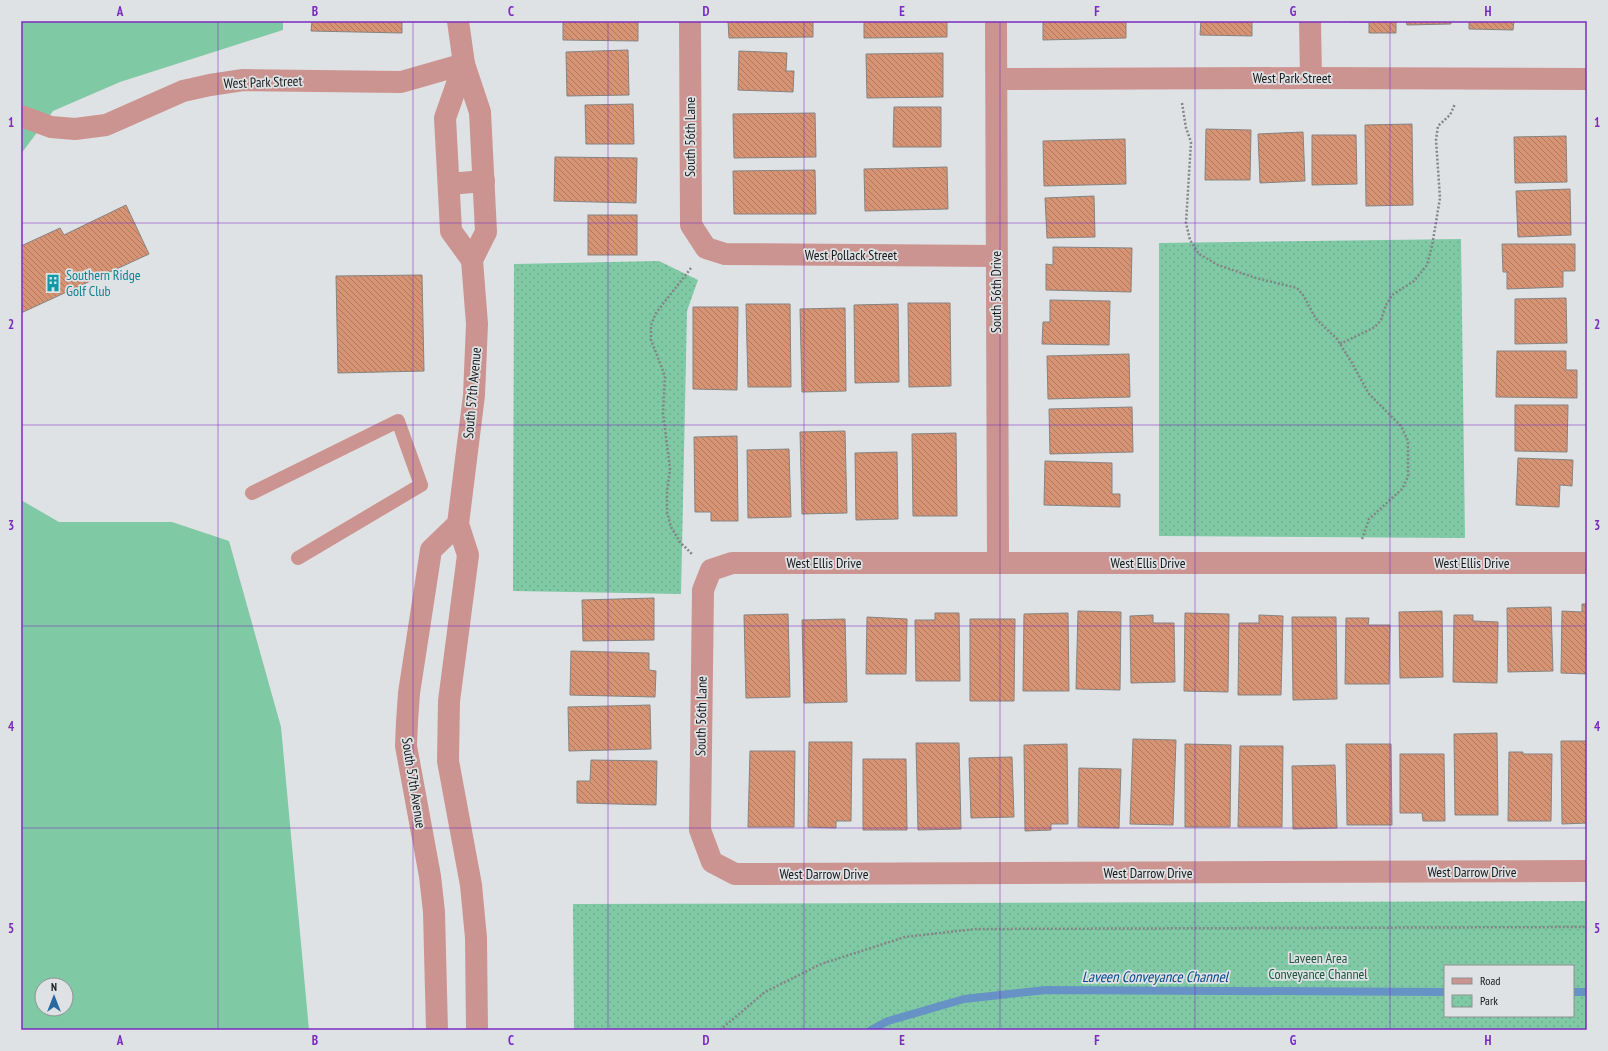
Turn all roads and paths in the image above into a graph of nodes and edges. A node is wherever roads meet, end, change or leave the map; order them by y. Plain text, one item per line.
1 (458, 21) edge
2 (690, 21) edge
3 (996, 21) edge
4 (1310, 21) edge
5 (464, 64) junction
6 (1182, 78) junction
7 (1311, 78) junction
8 (996, 79) junction
9 (1460, 79) junction
10 (1587, 79) edge
11 (21, 116) edge
12 (484, 181) junction
13 (449, 184) junction
14 (706, 248) junction
15 (996, 256) junction
16 (472, 260) junction
17 (1340, 344) junction
18 (252, 493) dead end
19 (458, 524) junction
20 (298, 558) dead end
21 (998, 563) junction
22 (1360, 563) junction
23 (1587, 563) edge
24 (710, 570) junction
25 (712, 862) joint
26 (1587, 871) edge
27 (1587, 927) edge
28 (437, 1030) edge
29 (477, 1030) edge
30 (720, 1030) edge

1 - 5 street
2 - 14 street, South 56th Lane
3 - 8 street, South 56th Drive
4 - 7 street
5 - 11 street, West Park Street
5 - 12 street
5 - 13 street
6 - 7 street, West Park Street
6 - 8 street, West Park Street
6 - 17 path
7 - 9 street, West Park Street
8 - 15 street, South 56th Drive
9 - 10 street, West Park Street
9 - 17 path
12 - 13 street
12 - 16 street
13 - 16 street
14 - 15 street, West Pollack Street
14 - 24 path
15 - 21 street, South 56th Drive
16 - 19 street, South 57th Avenue
17 - 22 path
18 - 20 lane
19 - 28 street, South 57th Avenue
19 - 29 street, South 57th Avenue
21 - 22 street, West Ellis Drive
21 - 24 street, West Ellis Drive
22 - 23 street, West Ellis Drive
24 - 25 street, South 56th Lane
25 - 26 street, West Darrow Drive
27 - 30 path

